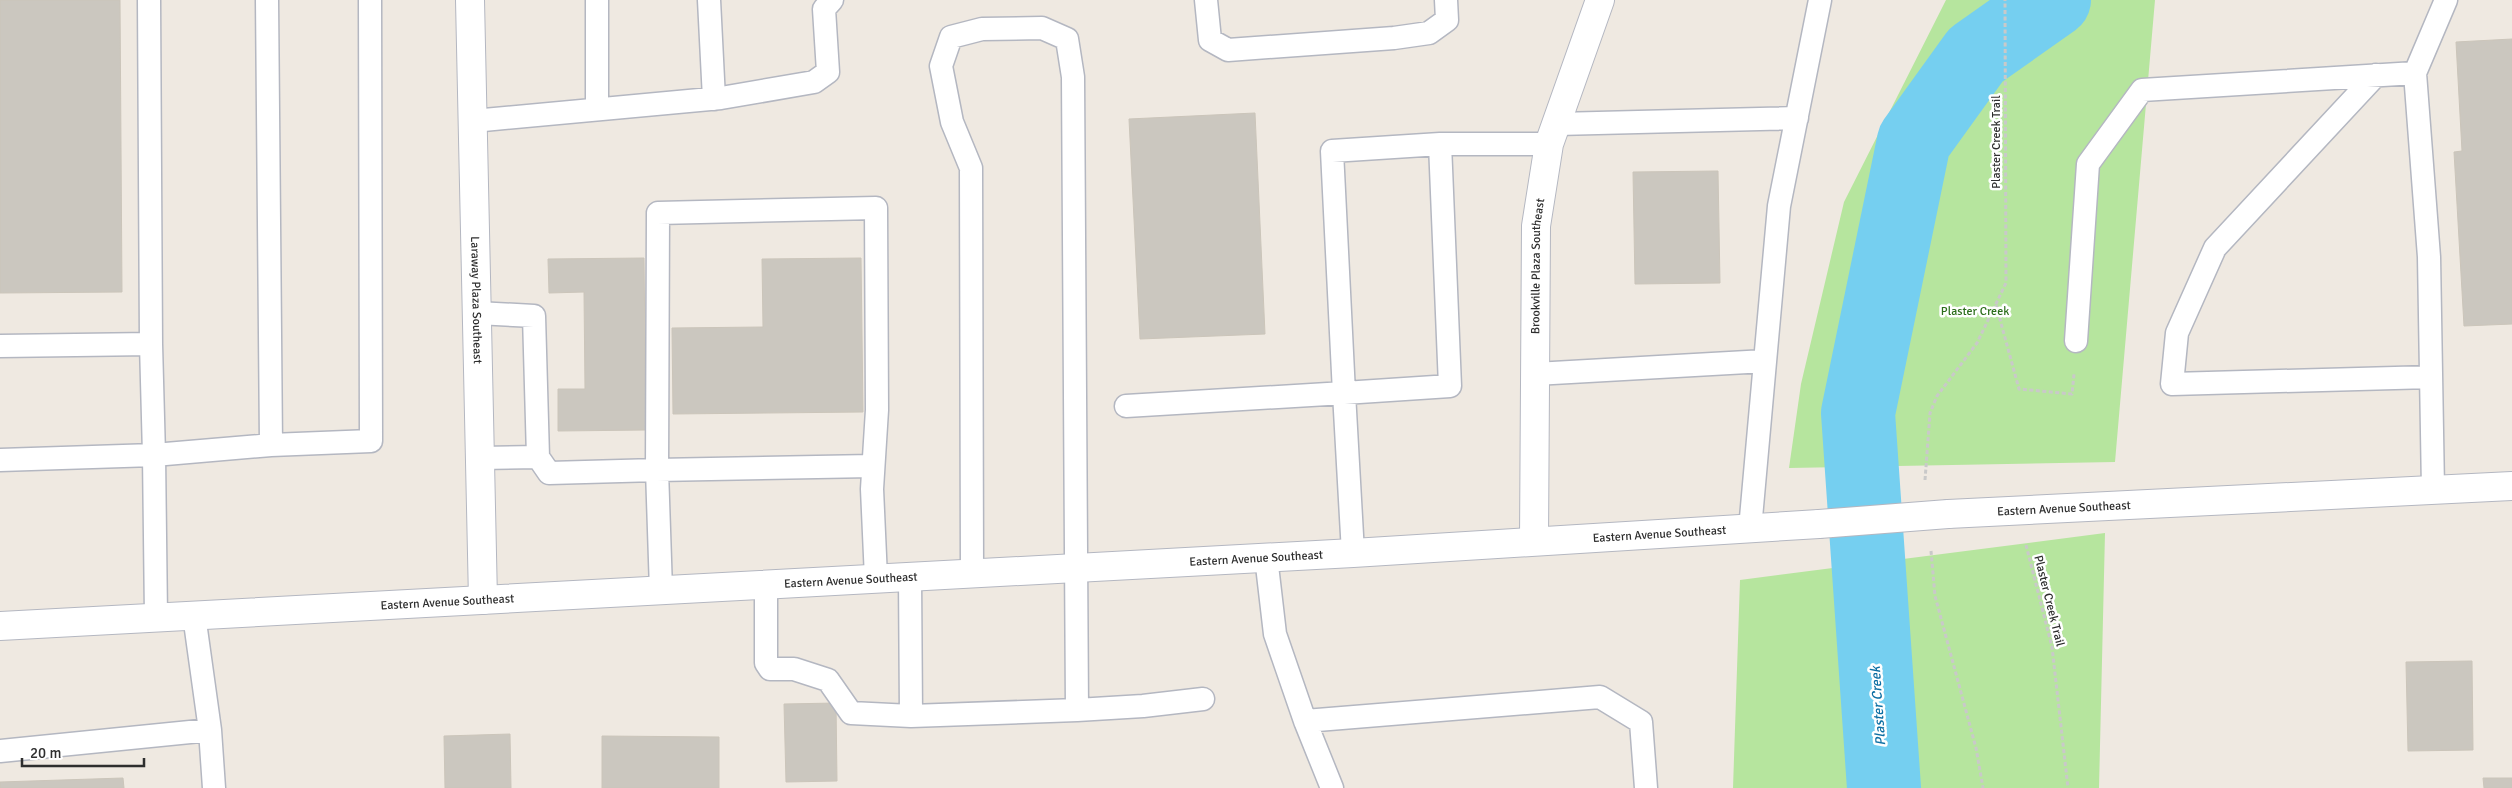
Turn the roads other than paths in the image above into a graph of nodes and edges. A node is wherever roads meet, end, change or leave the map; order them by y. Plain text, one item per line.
1 (150, 0) edge
2 (267, 0) edge
3 (370, 0) edge
4 (470, 0) edge
5 (597, 0) edge
6 (709, 0) edge
7 (1206, 0) edge
8 (1446, 0) edge
9 (1600, 0) edge
10 (1820, 0) edge
11 (2446, 0) edge
12 (825, 3) edge
13 (2415, 73) junction
14 (2376, 75) junction
15 (714, 98) junction
16 (597, 109) junction
17 (1797, 118) junction
18 (473, 121) junction
19 (1553, 134) junction
20 (1440, 144) junction
21 (477, 313) junction
22 (2076, 341) road end
23 (150, 344) junction
24 (0, 346) edge
25 (1765, 361) junction
26 (1535, 374) junction
27 (2431, 377) junction
28 (1344, 393) junction
29 (1126, 406) dead end
30 (271, 446) junction
31 (154, 455) junction
32 (538, 457) junction
33 (480, 458) junction
34 (0, 460) edge
35 (872, 466) junction
36 (657, 470) junction
37 (2512, 486) edge
38 (2433, 490) junction
39 (1750, 529) junction
40 (1534, 541) junction
41 (1353, 553) junction
42 (1266, 557) junction
43 (1078, 567) junction
44 (972, 573) junction
45 (910, 576) junction
46 (876, 578) junction
47 (766, 584) junction
48 (661, 590) junction
49 (483, 600) junction
50 (194, 615) junction
51 (156, 617) junction
52 (0, 626) edge
53 (1203, 699) dead end
54 (1077, 710) junction
55 (911, 716) junction
56 (1305, 721) junction
57 (210, 730) junction
58 (0, 751) edge
59 (214, 788) edge
60 (1332, 788) edge
61 (1646, 788) edge

1 - 23 lane
2 - 30 lane
3 - 30 lane
4 - 18 main road, Laraway Plaza Southeast
5 - 16 lane
6 - 15 lane
7 - 8 lane
9 - 19 main road, Brookville Plaza Southeast
10 - 17 lane
11 - 13 lane
12 - 15 lane
13 - 14 lane
13 - 27 lane
14 - 22 lane
14 - 27 lane
15 - 16 lane
16 - 18 lane
17 - 19 lane
17 - 25 lane
18 - 21 main road, Laraway Plaza Southeast
19 - 20 lane
19 - 26 main road, Brookville Plaza Southeast
20 - 28 lane
20 - 28 lane
21 - 32 lane
21 - 33 main road, Laraway Plaza Southeast
23 - 24 lane
23 - 31 lane
25 - 26 lane
25 - 39 lane
26 - 40 main road, Brookville Plaza Southeast
27 - 38 lane
28 - 29 lane
28 - 41 lane
30 - 31 lane
31 - 34 lane
31 - 51 lane
32 - 33 lane
32 - 36 lane
33 - 49 main road, Laraway Plaza Southeast
35 - 36 lane
35 - 36 lane
35 - 46 lane
36 - 48 lane
37 - 38 main road, Eastern Avenue Southeast
38 - 39 main road, Eastern Avenue Southeast, bridge
39 - 40 main road, Eastern Avenue Southeast
40 - 41 main road, Eastern Avenue Southeast
41 - 42 main road, Eastern Avenue Southeast
42 - 43 main road, Eastern Avenue Southeast
42 - 56 lane
43 - 44 main road, Eastern Avenue Southeast
43 - 44 lane
43 - 54 lane
44 - 45 main road, Eastern Avenue Southeast
45 - 46 main road, Eastern Avenue Southeast
45 - 55 lane
46 - 47 main road, Eastern Avenue Southeast
47 - 48 main road, Eastern Avenue Southeast
47 - 55 lane
48 - 49 main road, Eastern Avenue Southeast
49 - 50 main road, Eastern Avenue Southeast
50 - 51 main road, Eastern Avenue Southeast
50 - 57 lane
51 - 52 main road, Eastern Avenue Southeast
53 - 54 lane
54 - 55 lane
56 - 60 lane
56 - 61 lane
57 - 58 lane
57 - 59 lane

